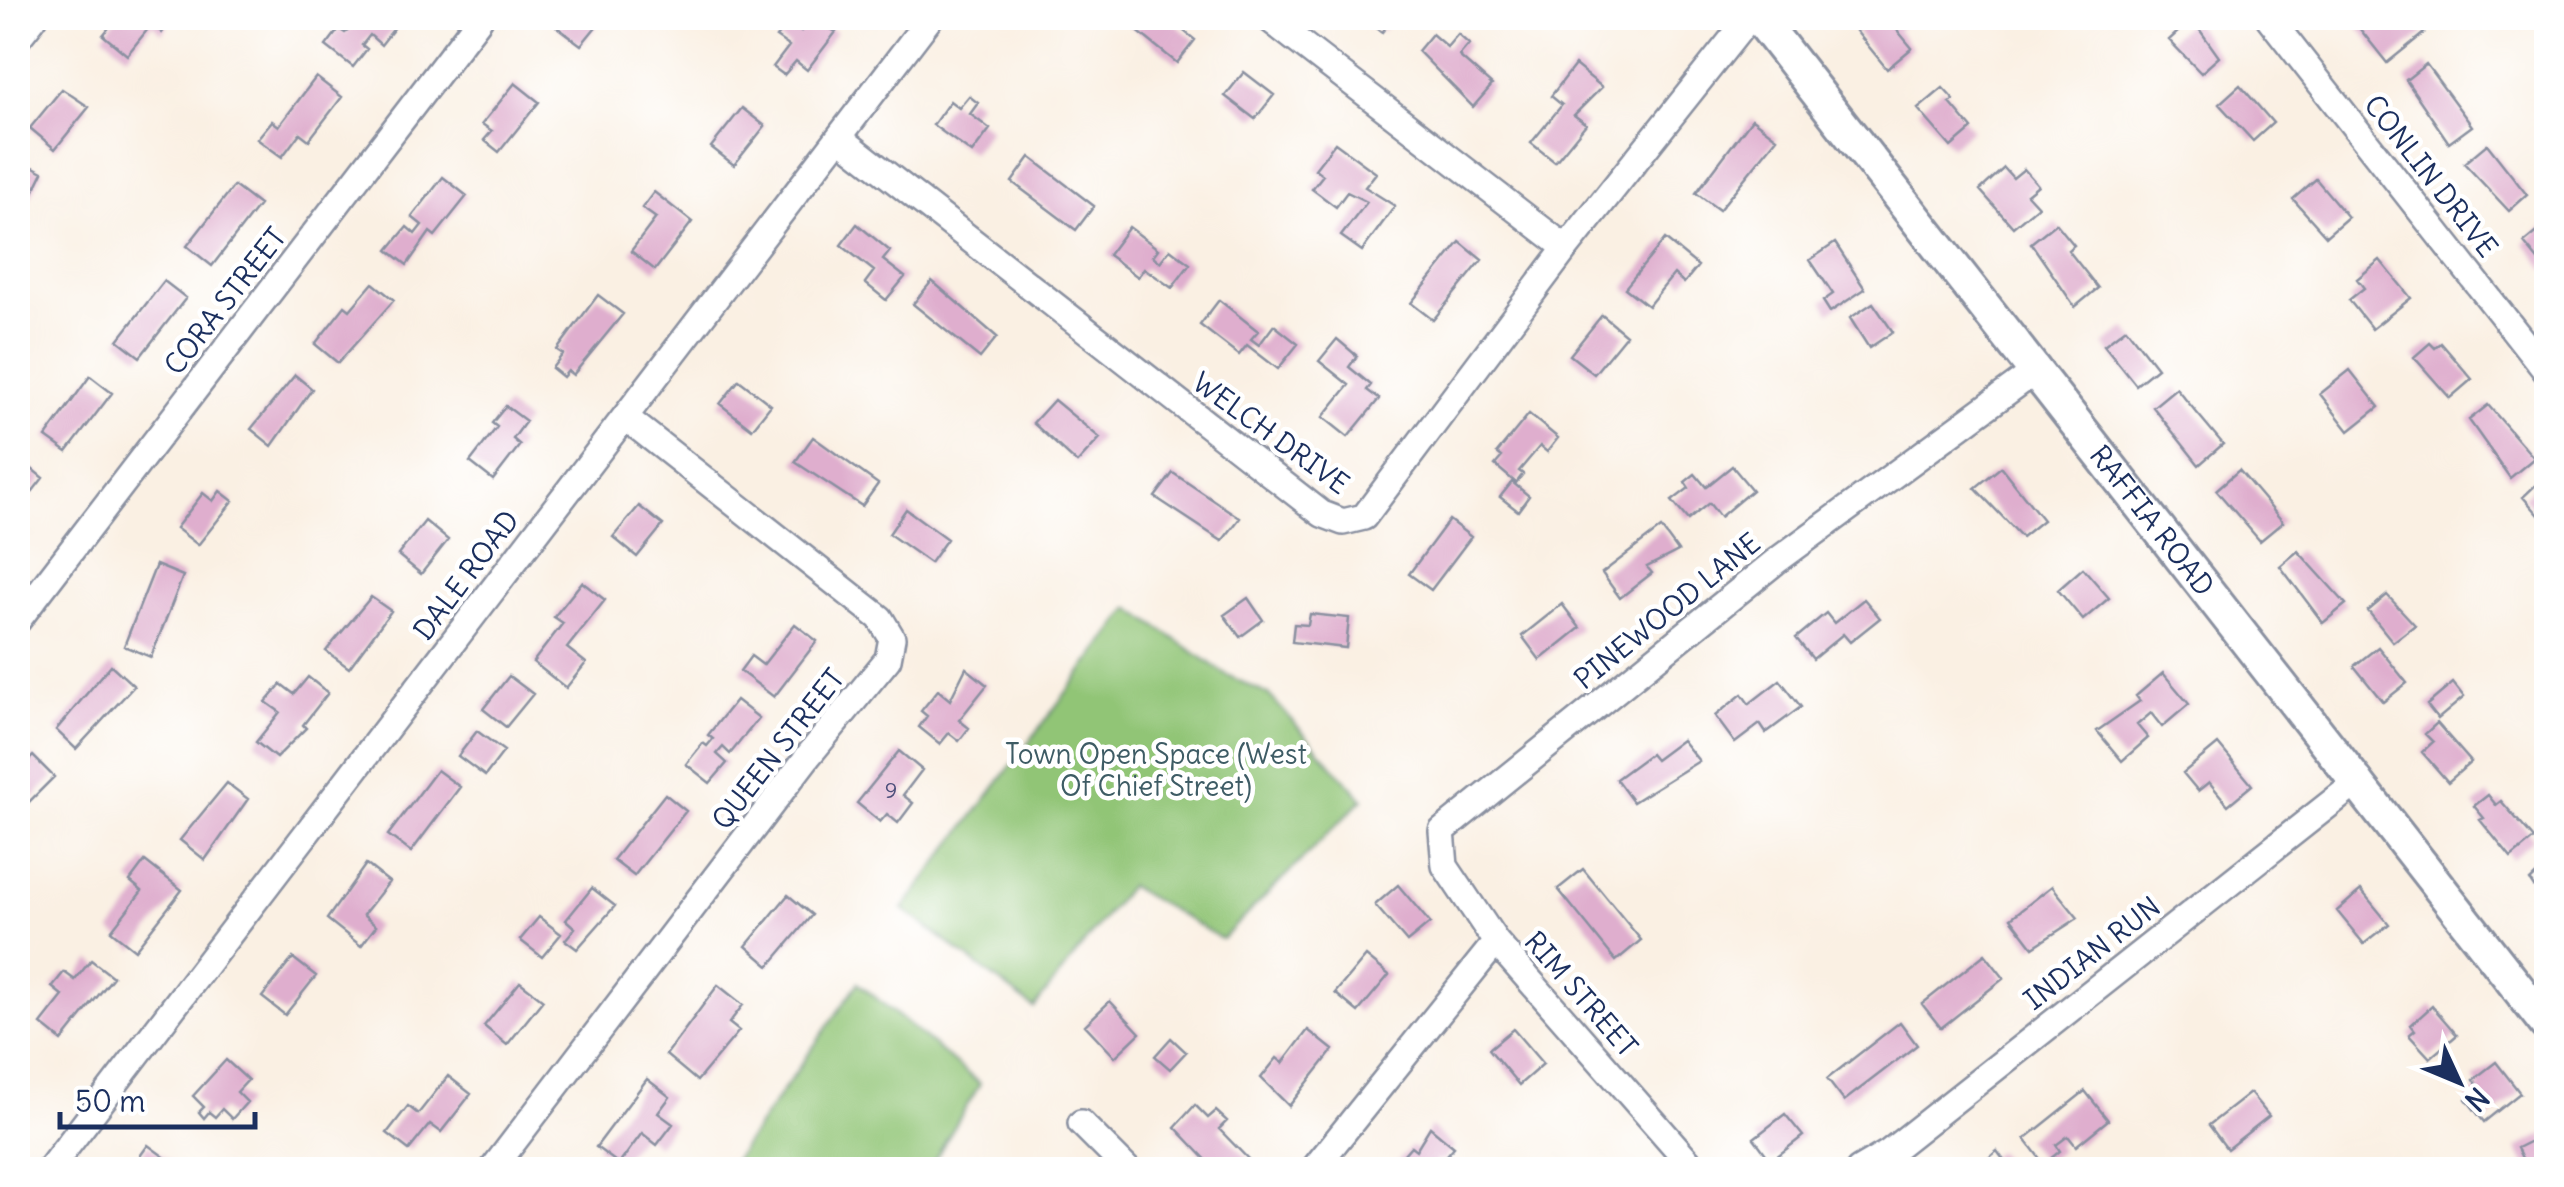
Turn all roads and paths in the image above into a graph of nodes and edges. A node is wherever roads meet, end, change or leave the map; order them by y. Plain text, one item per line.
1 (34, 18) edge
2 (480, 18) edge
3 (930, 18) edge
4 (1268, 18) edge
5 (1749, 18) edge
6 (1759, 18) edge
7 (2269, 18) edge
8 (18, 38) edge
9 (838, 137) junction
10 (1566, 248) junction
11 (2037, 370) junction
12 (2546, 371) edge
13 (625, 417) junction
14 (18, 620) edge
15 (2360, 780) junction
16 (1496, 942) junction
17 (2546, 1024) edge
18 (1081, 1123) dead end
19 (50, 1170) edge
20 (492, 1170) edge
21 (1128, 1170) edge
22 (1312, 1170) edge
23 (1696, 1170) edge
24 (1859, 1170) edge

1 - 8 street
2 - 14 street, CORA STREET
3 - 9 street, DALE ROAD
4 - 10 street
5 - 10 street, WELCH DRIVE
6 - 11 main road, RAFFIA ROAD
7 - 12 street, CONLIN DRIVE
9 - 10 street, WELCH DRIVE
9 - 13 street, DALE ROAD
11 - 15 main road, RAFFIA ROAD
11 - 16 street, PINEWOOD LANE
13 - 19 street, DALE ROAD
13 - 20 street, QUEEN STREET
15 - 17 main road, RAFFIA ROAD
15 - 24 street, INDIAN RUN
16 - 22 street, RIM STREET
16 - 23 street, RIM STREET
18 - 21 street

